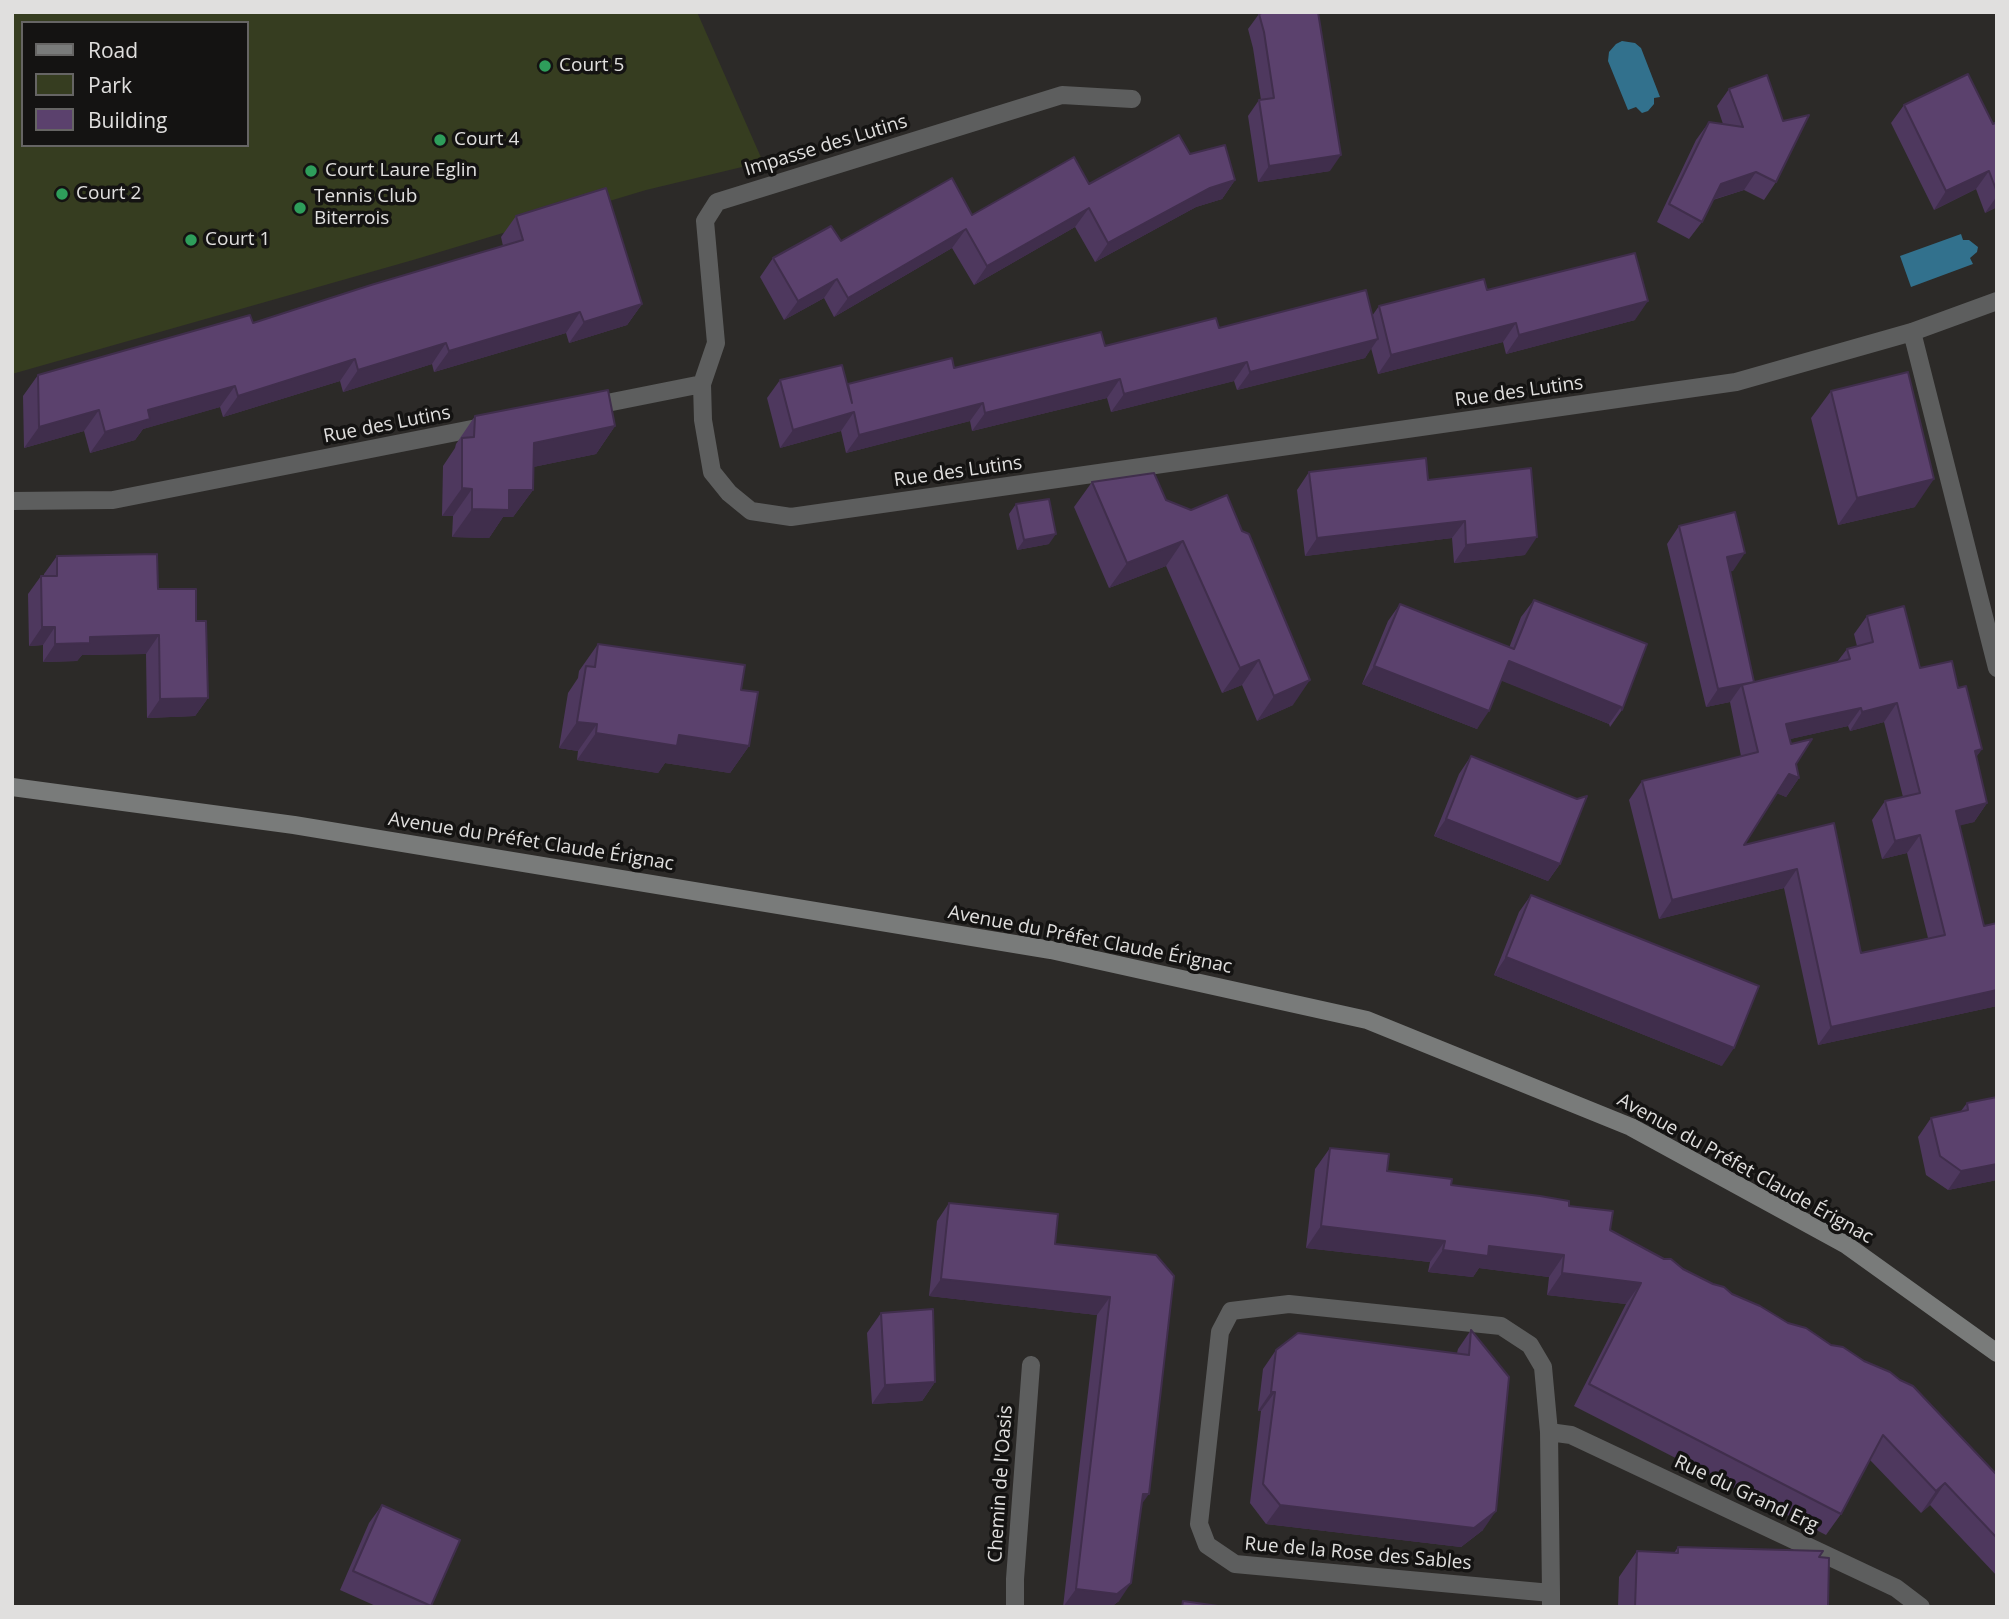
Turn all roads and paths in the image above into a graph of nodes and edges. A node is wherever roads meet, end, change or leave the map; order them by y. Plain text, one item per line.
1 (1132, 99) dead end
2 (1997, 301) edge
3 (1912, 332) junction
4 (702, 384) junction
5 (565, 411) edge
6 (510, 422) edge
7 (12, 502) edge
8 (1997, 668) edge
9 (12, 787) edge
10 (1997, 1353) edge
11 (1031, 1365) dead end
12 (1549, 1432) junction
13 (1551, 1600) edge
14 (1015, 1607) edge
15 (1921, 1607) edge

1 - 4 street, Impasse des Lutins
2 - 3 street, Rue des Lutins
3 - 4 street, Rue des Lutins
3 - 8 street
4 - 5 street
6 - 7 street, Rue des Lutins
9 - 10 street, Avenue du Préfet Claude Érignac
11 - 14 street, Chemin de l'Oasis
12 - 13 street, Rue de la Rose des Sables
12 - 13 street, Rue de la Rose des Sables
12 - 15 street, Rue du Grand Erg

